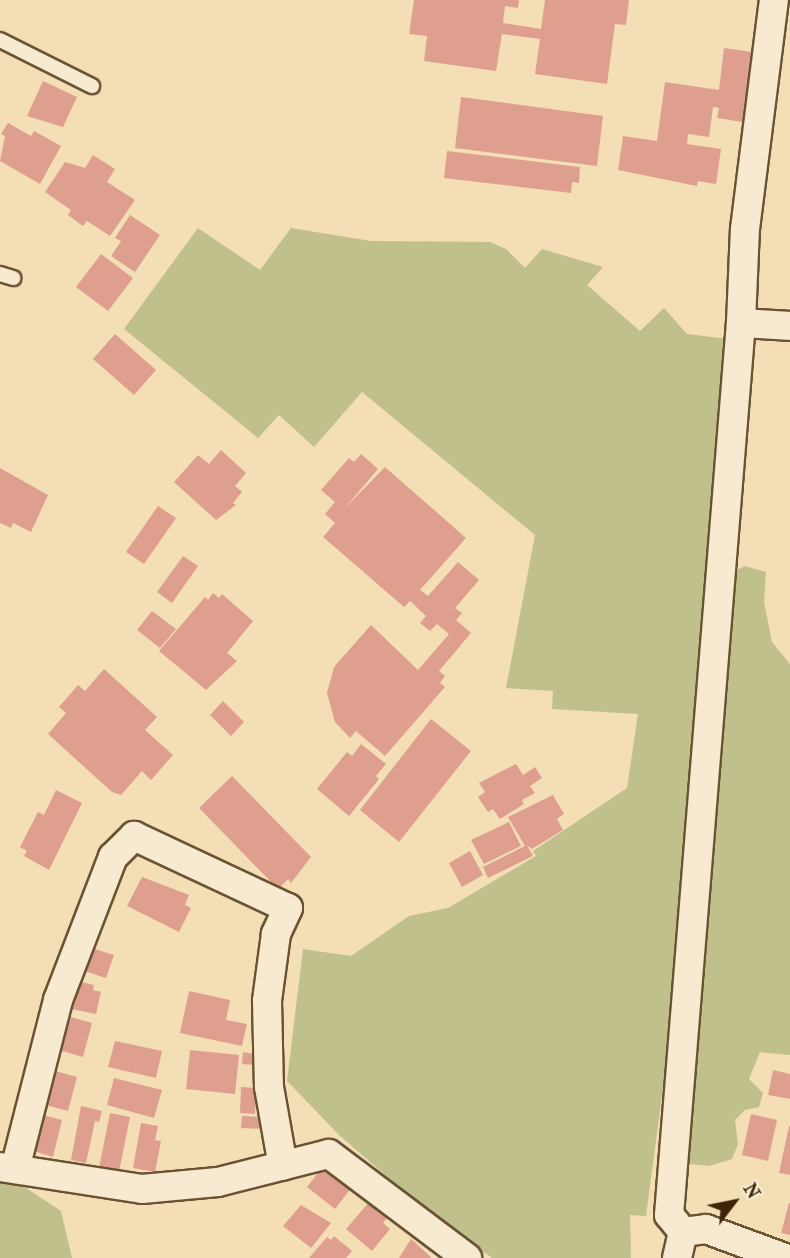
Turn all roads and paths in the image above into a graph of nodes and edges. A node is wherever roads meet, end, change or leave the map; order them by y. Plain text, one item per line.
1 (774, 0) edge
2 (0, 40) edge
3 (92, 86) dead end
4 (741, 323) junction
5 (790, 326) edge
6 (283, 1166) junction
7 (7, 1168) edge
8 (680, 1245) edge
9 (467, 1258) edge
10 (785, 1258) edge

1 - 4 street
2 - 3 lane
4 - 5 street
4 - 8 street
6 - 7 street
6 - 7 street
6 - 9 street
8 - 10 street

